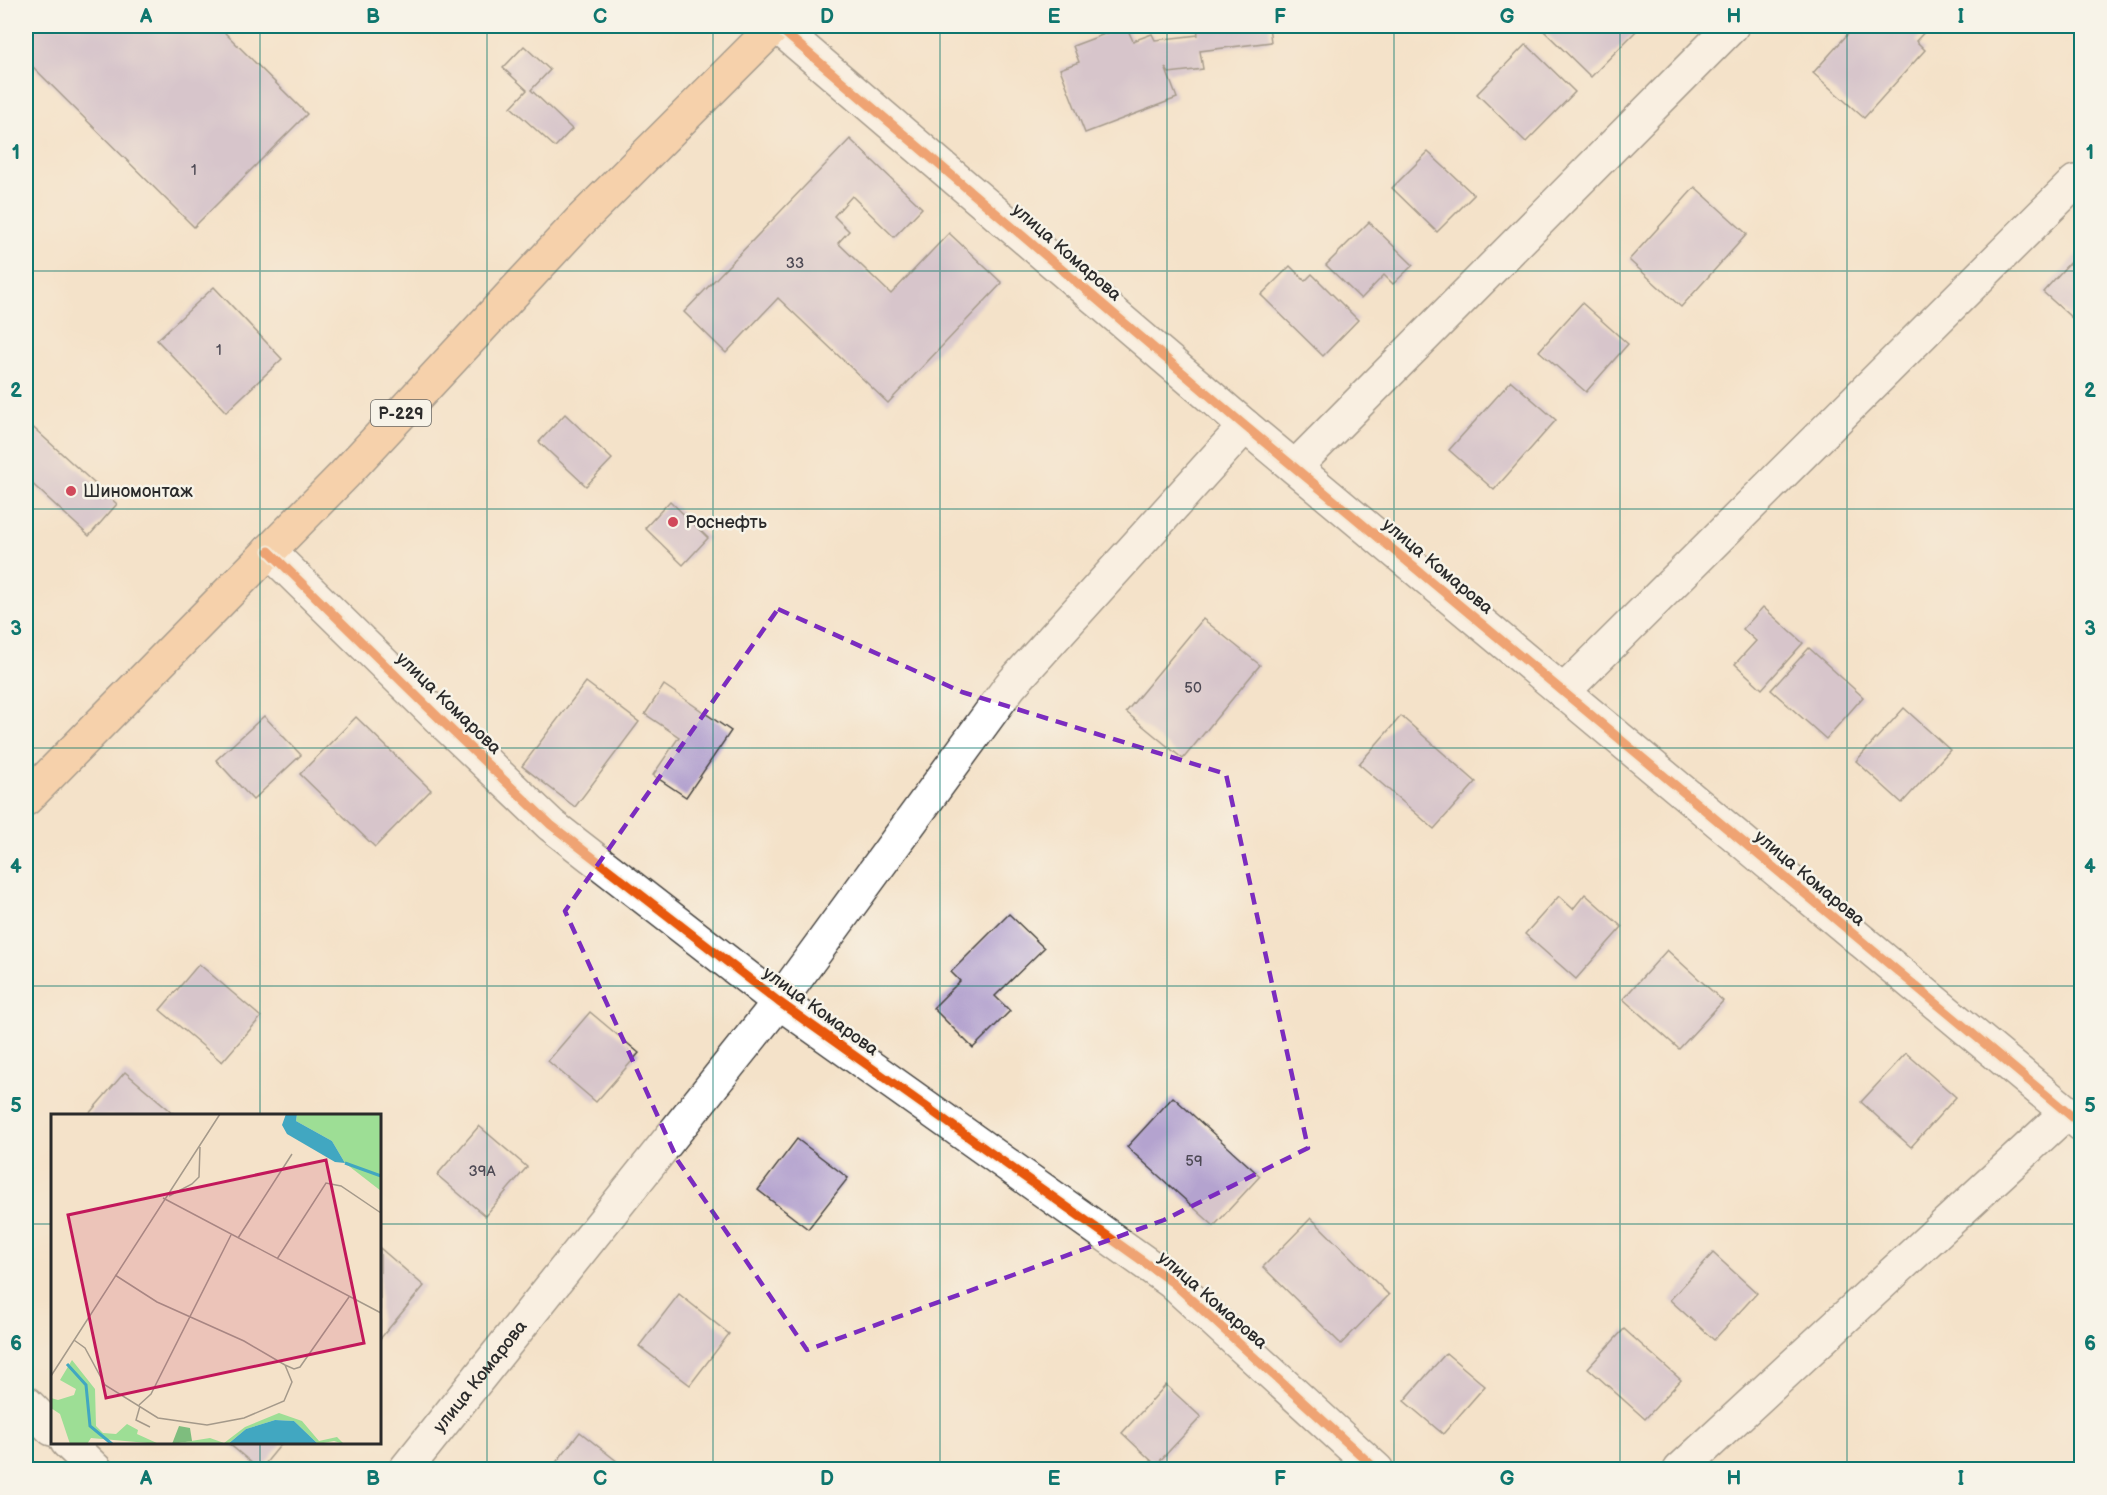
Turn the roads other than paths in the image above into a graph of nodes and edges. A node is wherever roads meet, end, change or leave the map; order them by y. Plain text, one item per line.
1 (776, 26) edge
2 (1732, 26) edge
3 (2082, 185) edge
4 (1245, 426) junction
5 (1295, 467) junction
6 (269, 550) junction
7 (1563, 692) junction
8 (26, 799) edge
9 (779, 1002) junction
10 (2074, 1119) edge
11 (26, 1404) edge
12 (51, 1428) edge
13 (68, 1444) edge
14 (96, 1470) edge
15 (405, 1470) edge
16 (1377, 1470) edge
17 (1680, 1470) edge

1 - 4 street, улица Комарова
1 - 6 highway, Р-229
2 - 5 street
3 - 7 street
4 - 5 street, улица Комарова
4 - 9 street, улица Комарова
5 - 7 street, улица Комарова
6 - 8 highway, Р-229
6 - 9 street, улица Комарова
7 - 10 street, улица Комарова
9 - 15 street, улица Комарова
9 - 16 street, улица Комарова
10 - 17 street
11 - 12 street
13 - 14 street

